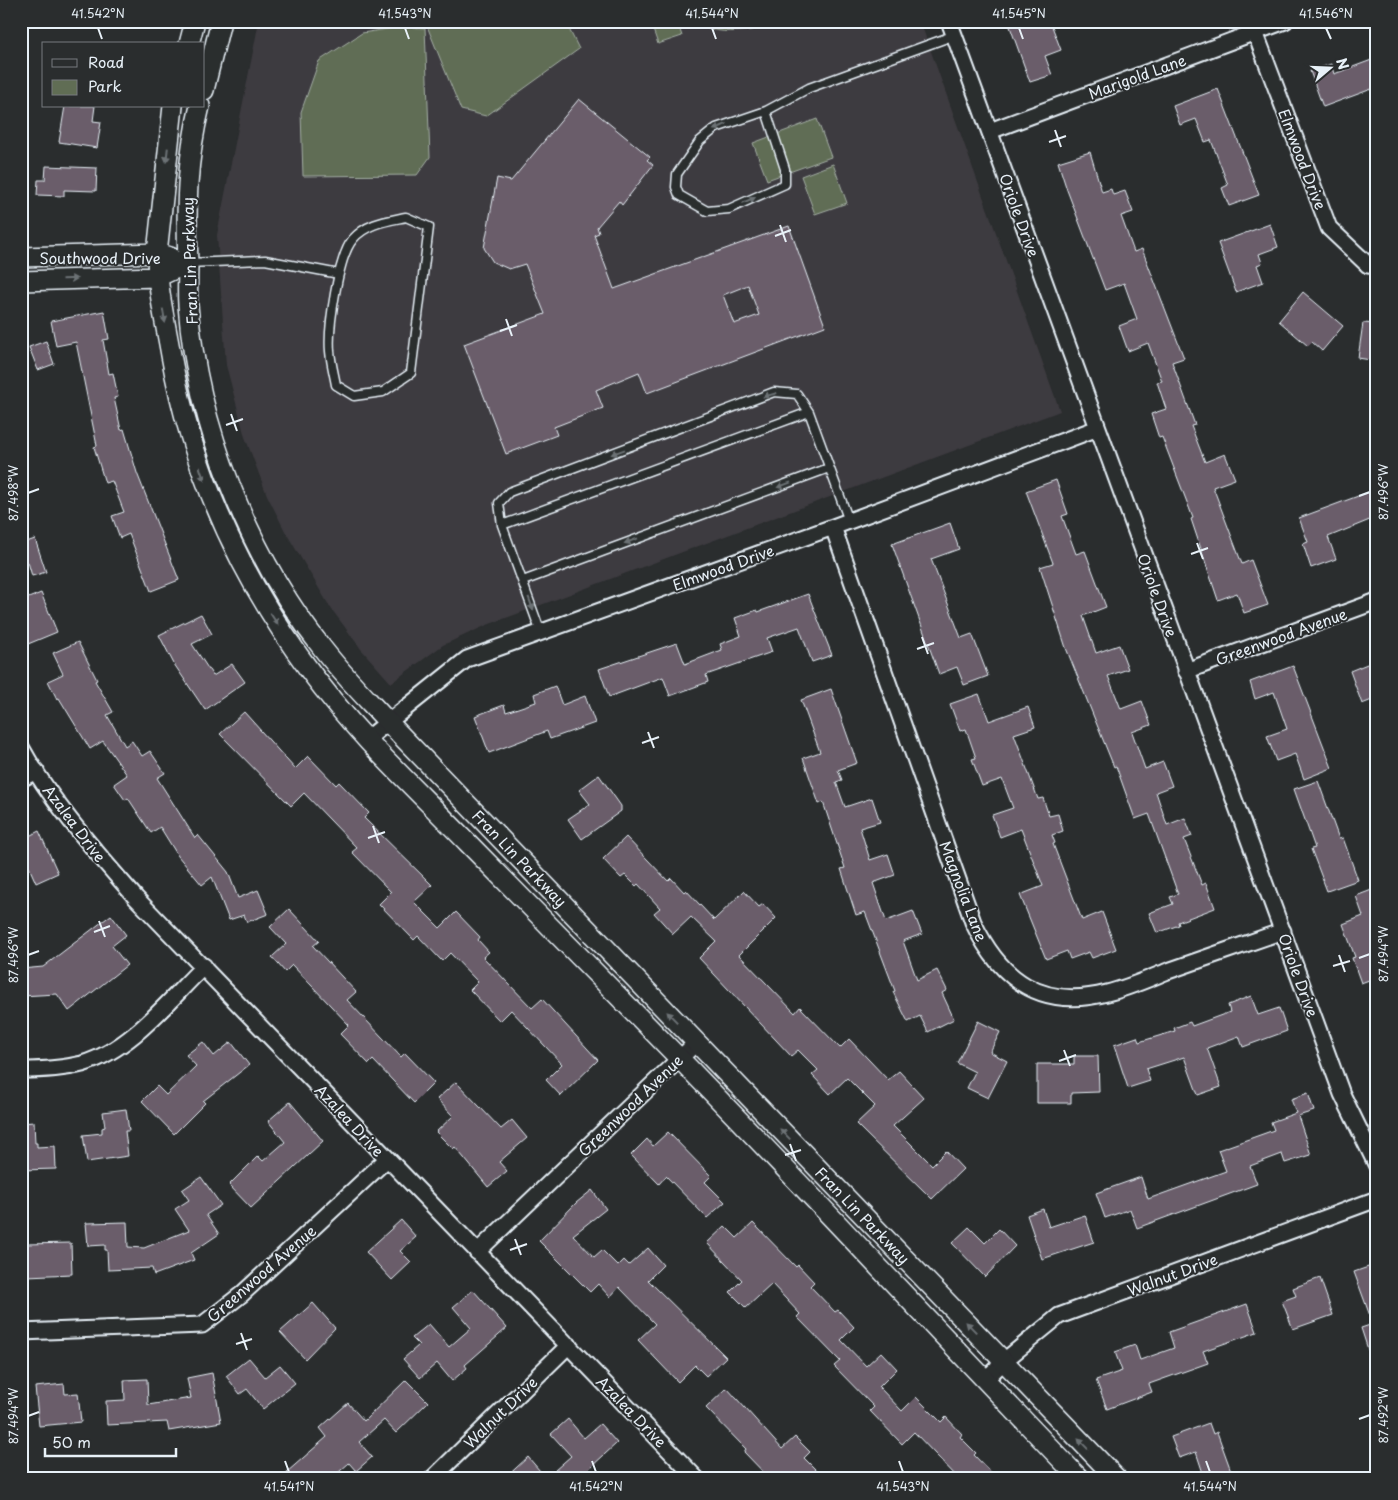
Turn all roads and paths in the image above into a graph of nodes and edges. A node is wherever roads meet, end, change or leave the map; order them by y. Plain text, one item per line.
1 (194, 21) edge
2 (221, 21) edge
3 (1285, 21) edge
4 (952, 28) edge
5 (1255, 32) junction
6 (189, 42) edge
7 (205, 86) edge
8 (173, 108) edge
9 (200, 108) edge
10 (766, 110) junction
11 (990, 131) junction
12 (157, 254) junction
13 (21, 257) edge
14 (188, 263) junction
15 (1377, 266) edge
16 (339, 274) junction
17 (157, 277) junction
18 (21, 281) edge
19 (809, 412) junction
20 (1098, 428) junction
21 (829, 468) junction
22 (849, 521) junction
23 (502, 525) junction
24 (833, 527) junction
25 (522, 581) junction
26 (1377, 601) edge
27 (541, 633) junction
28 (1186, 671) junction
29 (388, 722) junction
30 (367, 739) junction
31 (21, 746) edge
32 (36, 771) junction
33 (21, 779) edge
34 (1283, 930) junction
35 (204, 966) junction
36 (697, 1042) junction
37 (679, 1058) junction
38 (21, 1070) edge
39 (387, 1159) junction
40 (1377, 1166) edge
41 (1377, 1199) edge
42 (477, 1252) junction
43 (21, 1332) edge
44 (569, 1345) junction
45 (1004, 1361) junction
46 (985, 1380) junction
47 (432, 1479) edge
48 (697, 1479) edge
49 (1080, 1479) edge
50 (1117, 1479) edge

1 - 6 street
2 - 7 street
3 - 5 street, Marigold Lane
4 - 10 lane
4 - 11 street, Oriole Drive
5 - 11 street, Marigold Lane
5 - 15 street, Elmwood Drive
8 -> 12 street, Fran Lin Parkway
9 - 14 street, Fran Lin Parkway
10 -> 10 lane
11 - 20 street, Oriole Drive
12 - 13 street, Southwood Drive
12 - 14 street, Southwood Drive
12 - 17 street, Fran Lin Parkway
14 - 16 lane
14 - 17 street, Southwood Drive
14 - 29 street, Fran Lin Parkway
16 - 16 lane
18 -> 17 street, Southwood Drive
17 -> 30 street, Fran Lin Parkway
19 - 21 lane
19 - 23 lane
19 -> 23 lane
20 - 22 street, Elmwood Drive
20 - 28 street, Oriole Drive
21 - 22 lane
21 -> 25 lane
22 - 24 street, Elmwood Drive
23 - 25 lane
24 - 27 street, Elmwood Drive
24 - 34 street, Magnolia Lane
25 -> 27 lane
26 - 28 street, Greenwood Avenue
27 - 29 street, Elmwood Drive
28 - 34 street, Oriole Drive
29 - 30 street, Elmwood Drive
36 -> 29 street, Fran Lin Parkway
30 - 37 street, Fran Lin Parkway
31 - 32 street, Azalea Drive
32 - 33 street
32 - 35 street, Azalea Drive
34 - 40 street, Oriole Drive
35 - 38 street
35 - 39 street, Azalea Drive
36 - 37 street, Greenwood Avenue
45 -> 36 street, Fran Lin Parkway
37 - 42 street, Greenwood Avenue
37 - 46 street, Fran Lin Parkway
39 - 42 street, Azalea Drive
39 - 43 street, Greenwood Avenue
41 - 45 street, Walnut Drive
42 - 44 street, Azalea Drive
44 - 47 street, Walnut Drive
44 - 48 street, Azalea Drive
45 - 46 street, Walnut Drive
50 -> 45 street, Fran Lin Parkway
46 - 49 street, Fran Lin Parkway

